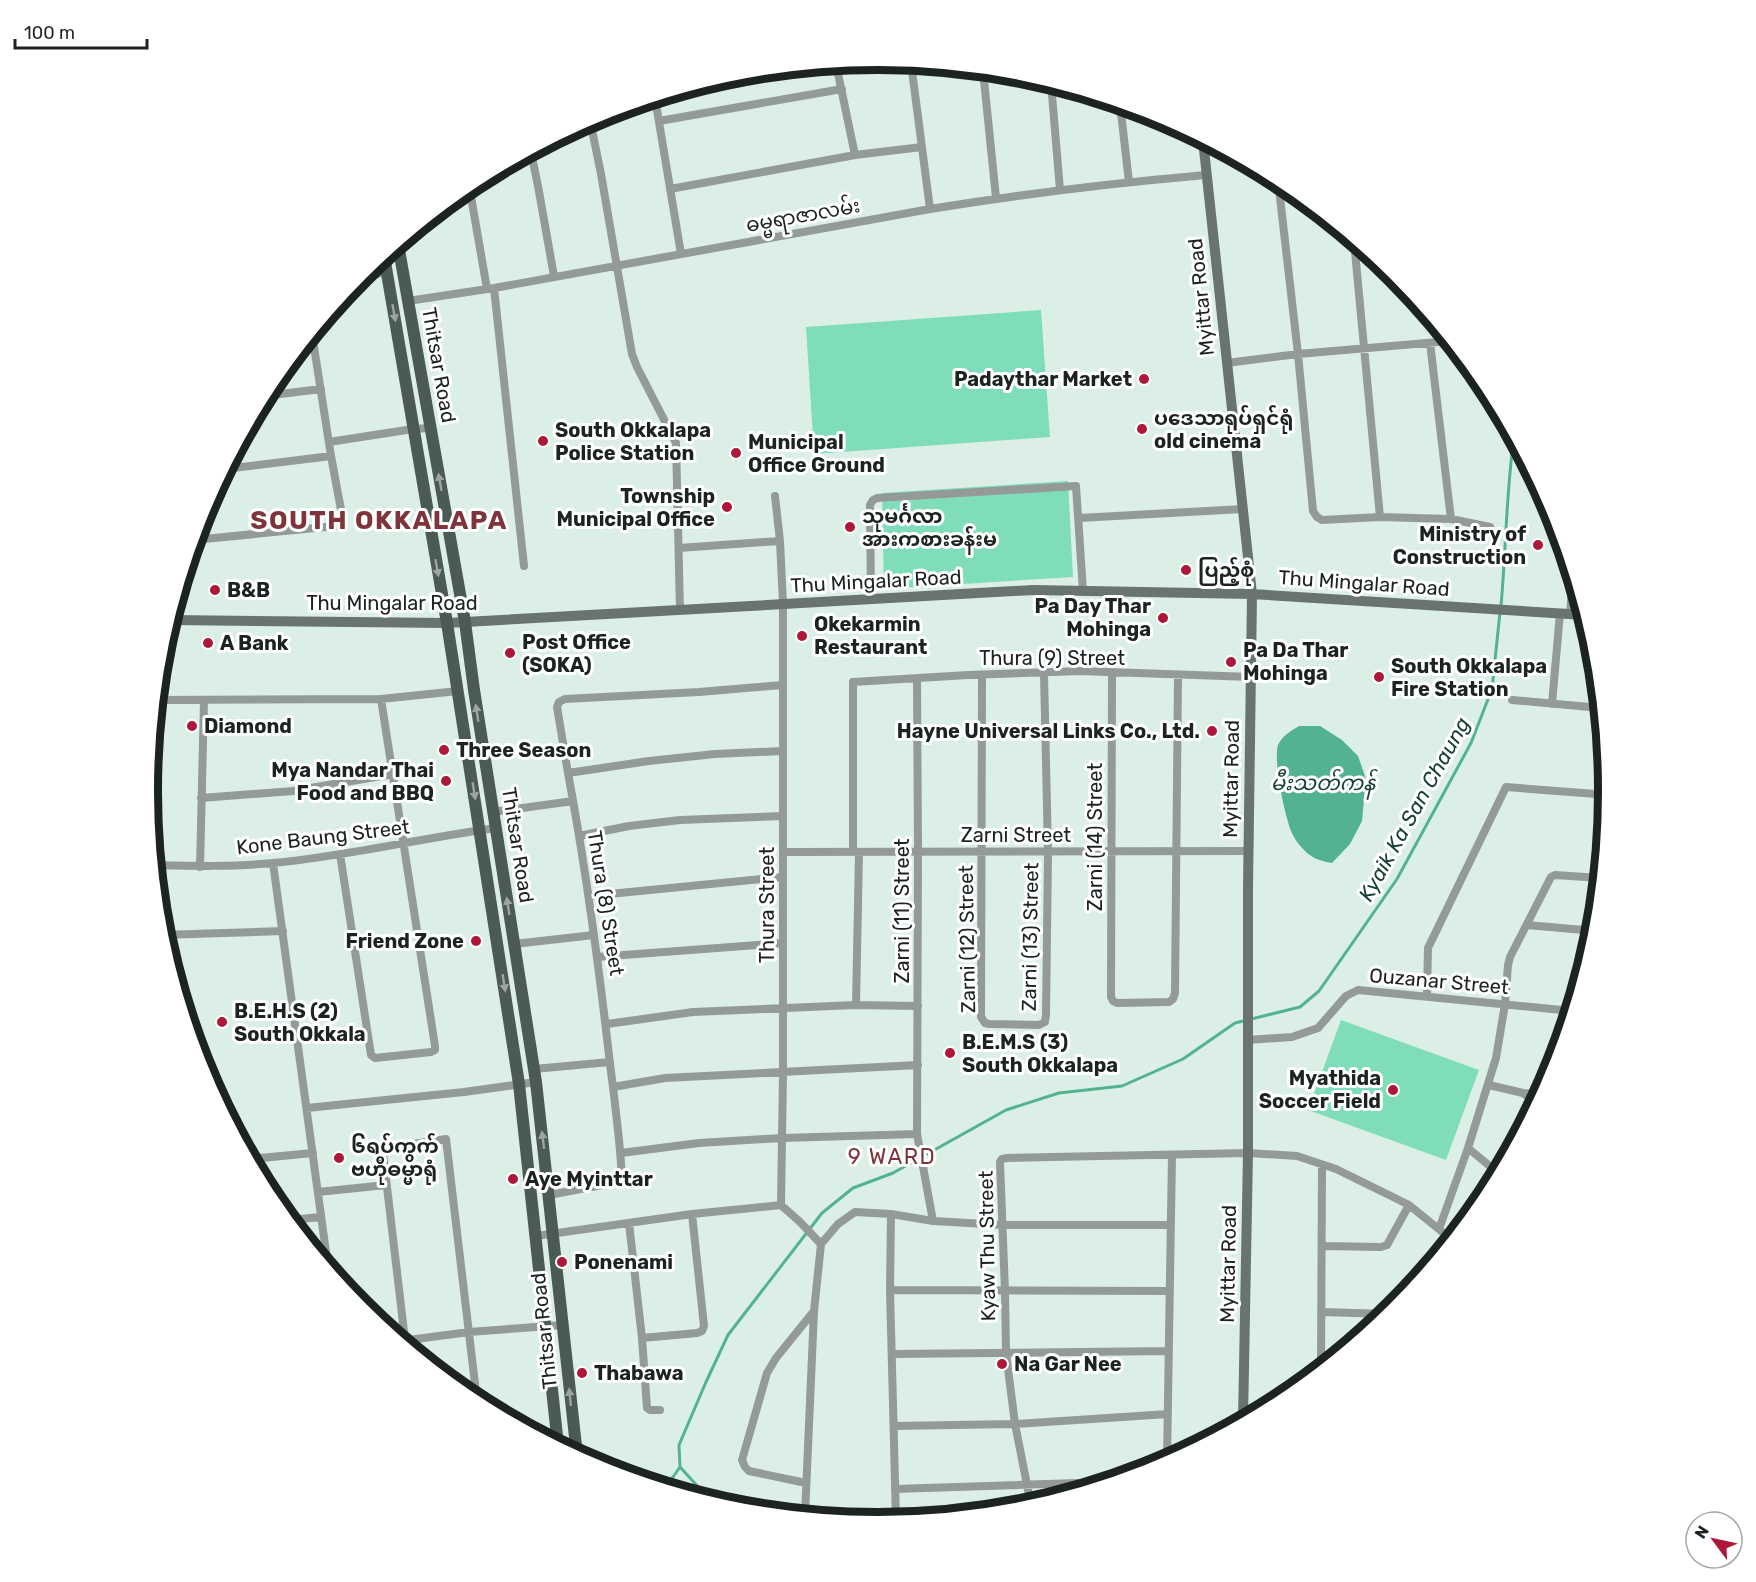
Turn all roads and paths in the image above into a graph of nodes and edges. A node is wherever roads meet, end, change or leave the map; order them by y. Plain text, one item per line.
1 (912, 71) edge
2 (838, 72) edge
3 (985, 79) edge
4 (842, 89) junction
5 (1052, 92) edge
6 (656, 106) edge
7 (1121, 113) edge
8 (659, 121) junction
9 (592, 130) edge
10 (922, 147) junction
11 (1207, 150) edge
12 (855, 154) junction
13 (532, 159) edge
14 (1206, 175) junction
15 (1129, 182) junction
16 (670, 189) junction
17 (1060, 190) junction
18 (1280, 195) edge
19 (472, 196) edge
20 (996, 198) junction
21 (930, 209) junction
22 (1355, 251) edge
23 (400, 252) edge
24 (681, 254) junction
25 (385, 266) edge
26 (617, 266) junction
27 (386, 270) junction
28 (377, 274) edge
29 (554, 276) junction
30 (491, 288) junction
31 (408, 301) junction
32 (1442, 342) edge
33 (313, 343) edge
34 (1430, 343) junction
35 (1365, 348) junction
36 (1298, 354) junction
37 (1227, 363) junction
38 (321, 389) junction
39 (277, 394) edge
40 (430, 428) junction
41 (414, 429) junction
42 (329, 442) junction
43 (331, 456) junction
44 (234, 468) edge
45 (775, 496) dead end
46 (1243, 509) junction
47 (1380, 517) junction
48 (1079, 518) junction
49 (1451, 519) junction
50 (1490, 526) dead end
51 (203, 539) edge
52 (780, 541) junction
53 (679, 548) junction
54 (524, 566) dead end
55 (1083, 591) junction
56 (1570, 591) edge
57 (1252, 594) junction
58 (872, 599) junction
59 (783, 604) junction
60 (680, 610) junction
61 (1565, 613) junction
62 (1576, 614) edge
63 (179, 617) edge
64 (465, 622) junction
65 (447, 623) junction
66 (1044, 673) junction
67 (1112, 673) junction
68 (982, 675) junction
69 (1178, 675) junction
70 (1251, 677) junction
71 (917, 678) junction
72 (782, 685) junction
73 (458, 691) junction
74 (381, 699) junction
75 (164, 700) edge
76 (1512, 700) dead end
77 (204, 701) junction
78 (1552, 704) junction
79 (1593, 707) edge
80 (782, 751) junction
81 (568, 773) junction
82 (393, 774) junction
83 (1598, 794) edge
84 (201, 798) junction
85 (573, 801) junction
86 (493, 812) junction
87 (783, 816) junction
88 (496, 828) junction
89 (480, 831) junction
90 (579, 836) junction
91 (403, 844) junction
92 (1248, 851) junction
93 (783, 852) junction
94 (856, 852) junction
95 (918, 852) junction
96 (982, 852) junction
97 (1048, 852) junction
98 (1111, 852) junction
99 (1176, 852) junction
100 (340, 854) junction
101 (273, 863) junction
102 (162, 865) edge
103 (200, 867) junction
104 (782, 877) junction
105 (1593, 878) edge
106 (589, 896) junction
107 (1527, 925) junction
108 (1585, 930) edge
109 (283, 931) junction
110 (172, 935) edge
111 (594, 935) junction
112 (783, 943) junction
113 (514, 944) junction
114 (597, 957) junction
115 (1426, 996) junction
116 (1505, 1004) junction
117 (856, 1005) junction
118 (918, 1006) junction
119 (783, 1008) junction
120 (1564, 1010) edge
121 (985, 1023) joint
122 (607, 1024) junction
123 (1248, 1040) junction
124 (610, 1062) junction
125 (918, 1065) junction
126 (783, 1072) junction
127 (535, 1075) junction
128 (519, 1083) junction
129 (1489, 1085) junction
130 (613, 1088) junction
131 (1523, 1093) junction
132 (1531, 1094) edge
133 (1530, 1098) edge
134 (307, 1108) junction
135 (917, 1134) junction
136 (782, 1138) junction
137 (1468, 1148) junction
138 (313, 1153) junction
139 (621, 1153) junction
140 (1248, 1153) junction
141 (1172, 1155) junction
142 (258, 1158) edge
143 (1322, 1165) junction
144 (1492, 1168) edge
145 (386, 1185) junction
146 (318, 1192) junction
147 (549, 1195) junction
148 (782, 1205) junction
149 (1409, 1205) junction
150 (692, 1214) junction
151 (891, 1214) junction
152 (321, 1217) junction
153 (298, 1219) edge
154 (933, 1221) junction
155 (629, 1223) junction
156 (1170, 1225) junction
157 (1003, 1226) junction
158 (1439, 1229) junction
159 (554, 1233) junction
160 (1446, 1235) edge
161 (536, 1236) junction
162 (821, 1244) junction
163 (1322, 1246) junction
164 (326, 1254) edge
165 (890, 1290) junction
166 (1005, 1291) junction
167 (1170, 1291) junction
168 (814, 1311) junction
169 (1321, 1312) junction
170 (1373, 1314) edge
171 (562, 1325) junction
172 (546, 1326) junction
173 (402, 1332) edge
174 (470, 1332) junction
175 (642, 1338) junction
176 (411, 1340) edge
177 (1168, 1350) junction
178 (1006, 1353) junction
179 (892, 1354) junction
180 (1321, 1360) edge
181 (476, 1388) edge
182 (660, 1410) dead end
183 (1243, 1412) edge
184 (1168, 1414) junction
185 (1015, 1424) junction
186 (894, 1426) junction
187 (557, 1436) edge
188 (576, 1445) edge
189 (1167, 1451) edge
190 (806, 1483) junction
191 (1077, 1483) edge
192 (1028, 1485) junction
193 (895, 1489) junction
194 (1030, 1495) edge
195 (805, 1507) edge
196 (896, 1511) edge

1 - 10 street
2 - 4 street
3 - 20 street
4 - 8 street
4 - 12 street
5 - 17 street
6 - 8 street
7 - 15 street
8 - 16 street
9 - 26 street
10 - 12 street
10 - 21 street
11 - 14 main road, Myittar Road
12 - 16 street
13 - 29 street
14 - 15 street, ဓမ္မရာဇာလမ်း
14 - 37 main road, Myittar Road
15 - 17 street, ဓမ္မရာဇာလမ်း
16 - 24 street
17 - 20 street, ဓမ္မရာဇာလမ်း
18 - 36 street
19 - 30 street
20 - 21 street, ဓမ္မရာဇာလမ်း
21 - 24 street, ဓမ္မရာဇာလမ်း
22 - 35 street
23 - 31 main road, Thitsar Road
24 - 26 street, ဓမ္မရာဇာလမ်း
25 - 27 main road, Thitsar Road
26 - 29 street, ဓမ္မရာဇာလမ်း
26 - 53 street
27 - 28 street
27 -> 41 main road, Thitsar Road
29 - 30 street, ဓမ္မရာဇာလမ်း
30 - 31 street, ဓမ္မရာဇာလမ်း
30 - 54 street
31 - 40 main road, Thitsar Road
32 - 34 street
33 - 38 street
34 - 35 street
34 - 49 street
35 - 36 street
35 - 47 street
36 - 37 street
36 - 47 street
37 - 46 main road, Myittar Road
38 - 39 street
38 - 42 street
40 - 41 street
64 -> 40 main road, Thitsar Road
41 - 42 street
41 -> 65 main road, Thitsar Road
42 - 43 street
43 - 44 street
43 - 51 street
45 - 52 street, Thura Street
46 - 48 street
46 - 57 main road, Myittar Road
47 - 49 street
48 - 55 street
48 - 58 street
49 - 50 street
52 - 53 street
52 - 59 street, Thura Street
53 - 60 street
55 - 57 main road, Thu Mingalar Road
55 - 58 main road, Thu Mingalar Road
56 - 61 street
57 - 61 main road, Thu Mingalar Road
57 - 70 main road, Myittar Road
58 - 59 main road, Thu Mingalar Road
59 - 60 main road, Thu Mingalar Road
59 - 72 street, Thura Street
60 - 64 main road, Thu Mingalar Road
61 - 62 main road, Thu Mingalar Road
61 - 78 street
63 - 65 main road, Thu Mingalar Road
64 - 65 main road, Thu Mingalar Road
86 -> 64 main road, Thitsar Road
65 - 73 main road, Thitsar Road
66 - 67 street, Thura (9) Street
66 - 68 street, Thura (9) Street
66 - 97 street, Zarni (13) Street
67 - 69 street, Thura (9) Street
67 - 98 street, Zarni (14) Street
68 - 71 street, Thura (9) Street
68 - 96 street, Zarni (12) Street
69 - 70 street, Thura (9) Street
69 - 99 street
70 - 92 main road, Myittar Road
71 - 94 street, Thura (9) Street
71 - 95 street, Zarni (11) Street
72 - 80 street, Thura Street
72 - 81 street, Thura (8) Street
73 - 74 street
73 -> 89 main road, Thitsar Road
74 - 77 street
74 - 82 street
75 - 77 street
76 - 78 street
77 - 84 street
78 - 79 street
80 - 81 street
80 - 87 street, Thura Street
81 - 85 street, Thura (8) Street
82 - 84 street
82 - 91 street
83 - 115 street
84 - 103 street
85 - 86 street
85 - 90 street, Thura (8) Street
86 - 88 main road, Thitsar Road
87 - 90 street
87 - 93 street, Thura Street
88 - 89 street, Kone Baung Street
113 -> 88 main road, Thitsar Road
89 - 91 street, Kone Baung Street
89 -> 128 main road, Thitsar Road
90 - 106 street, Thura (8) Street
91 - 100 street, Kone Baung Street
91 - 100 street
92 - 99 street, Zarni Street
92 - 123 main road, Myittar Road
93 - 94 street, Zarni Street
93 - 104 street, Thura Street
94 - 95 street, Zarni Street
94 - 117 street
95 - 96 street, Zarni Street
95 - 118 street, Zarni (11) Street
96 - 97 street, Zarni Street
96 - 121 street, Zarni (12) Street
97 - 98 street, Zarni Street
97 - 121 street, Zarni (13) Street
98 - 99 street, Zarni Street
98 - 99 street, Zarni (14) Street
100 - 101 street, Kone Baung Street
101 - 103 street, Kone Baung Street
101 - 109 street
102 - 103 street, Kone Baung Street
104 - 106 street
104 - 112 street, Thura Street
105 - 107 street
106 - 111 street, Thura (8) Street
107 - 108 street
107 - 116 street
109 - 110 street
109 - 134 street
111 - 113 street
111 - 114 street, Thura (8) Street
112 - 114 street
112 - 119 street, Thura Street
113 - 127 main road, Thitsar Road
114 - 122 street, Thura (8) Street
115 - 116 street, Ouzanar Street
115 - 123 street, Ouzanar Street
116 - 120 street, Ouzanar Street
116 - 129 street
117 - 118 street
117 - 119 street
118 - 125 street, Zarni (11) Street
119 - 122 street
119 - 126 street, Thura Street
122 - 124 street, Thura (8) Street
123 - 140 main road, Myittar Road
124 - 127 street
124 - 130 street, Thura (8) Street
125 - 126 street
125 - 135 street, Zarni (11) Street
126 - 130 street
126 - 136 street, Thura Street
127 - 128 street
147 -> 127 main road, Thitsar Road
128 - 134 street
128 - 161 main road, Thitsar Road
129 - 131 street
129 - 137 street
130 - 139 street, Thura (8) Street
131 - 132 street
131 - 133 street
134 - 138 street
135 - 136 street
135 - 154 street, Zarni (11) Street
136 - 139 street
136 - 148 street, Thura Street
137 - 144 street
137 - 158 street
138 - 142 street
138 - 146 street
139 - 147 street, Thura (8) Street
140 - 141 street, Kyaw Thu Street
140 - 143 street, Kyaw Thu Street
140 - 183 main road, Myittar Road
141 - 156 street
141 - 157 street, Kyaw Thu Street
143 - 149 street, Kyaw Thu Street
143 - 163 street
145 - 146 street
145 - 173 street
145 - 174 street
146 - 152 street
147 - 159 main road, Thitsar Road
148 - 150 street
148 - 162 street
149 - 158 street, Kyaw Thu Street
149 - 163 street
150 - 155 street
150 - 175 street
151 - 154 street
151 - 162 street
151 - 165 street
152 - 153 street
152 - 164 street
154 - 157 street
155 - 159 street
155 - 175 street
156 - 157 street
156 - 167 street
157 - 166 street, Kyaw Thu Street
158 - 160 street, Kyaw Thu Street
159 - 161 street
159 - 171 main road, Thitsar Road
161 - 172 main road, Thitsar Road
162 - 168 street
163 - 169 street
165 - 166 street
165 - 179 street
166 - 167 street
166 - 178 street, Kyaw Thu Street
167 - 177 street
168 - 190 street
168 - 190 street
169 - 170 street
169 - 180 street
171 - 172 street
188 -> 171 main road, Thitsar Road
172 - 174 street
172 - 187 main road, Thitsar Road
174 - 176 street
174 - 181 street
175 - 182 street
177 - 178 street
177 - 184 street
178 - 179 street
178 - 185 street, Kyaw Thu Street
179 - 186 street
184 - 185 street
184 - 189 street
185 - 186 street
185 - 192 street, Kyaw Thu Street
186 - 193 street
190 - 195 street
191 - 192 street
192 - 193 street
192 - 194 street, Kyaw Thu Street
193 - 196 street

